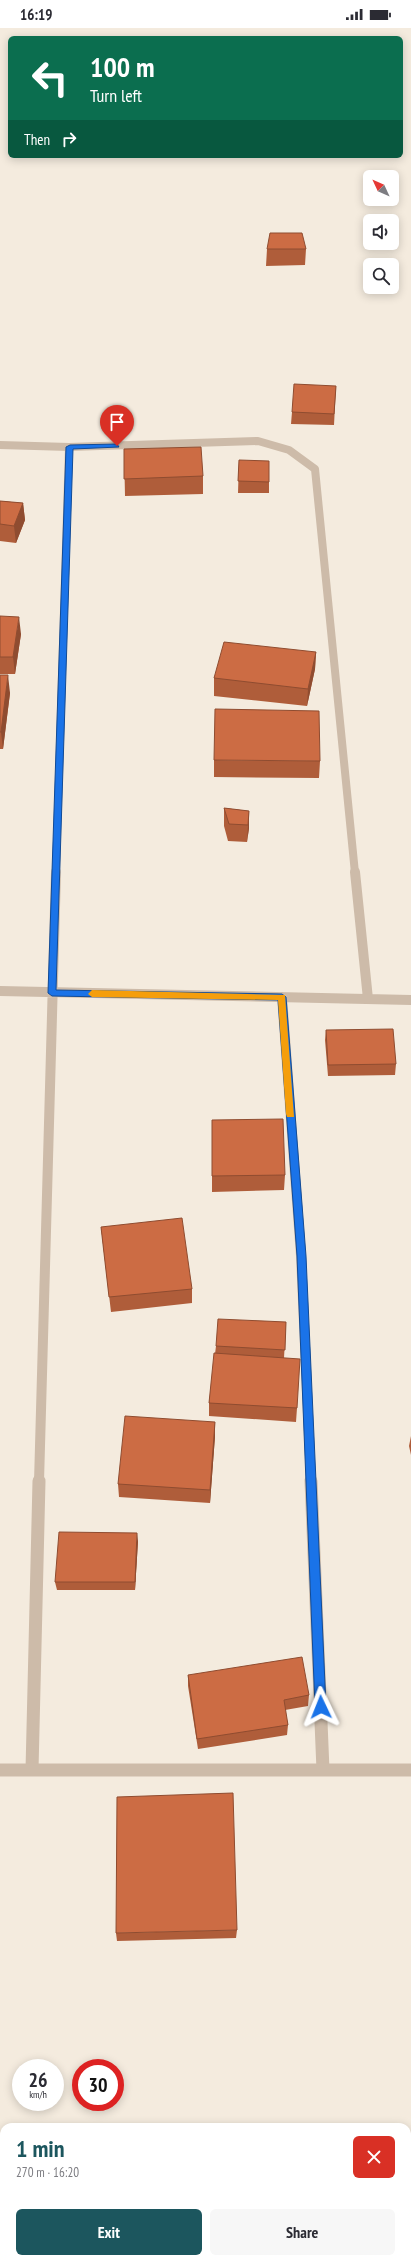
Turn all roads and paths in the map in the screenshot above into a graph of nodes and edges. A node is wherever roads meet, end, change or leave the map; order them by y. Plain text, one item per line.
1 (0, 445) edge
2 (70, 447) junction
3 (0, 991) edge
4 (52, 993) junction
5 (282, 997) junction
6 (368, 999) junction
7 (411, 1000) edge
8 (0, 1770) edge
9 (32, 1770) junction
10 (323, 1770) junction
11 (411, 1770) edge

1 - 2 street
2 - 4 street
2 - 6 street
3 - 4 street
4 - 5 street
4 - 9 street
5 - 6 street
5 - 10 street
6 - 7 street
8 - 9 street
9 - 10 street
10 - 11 street

